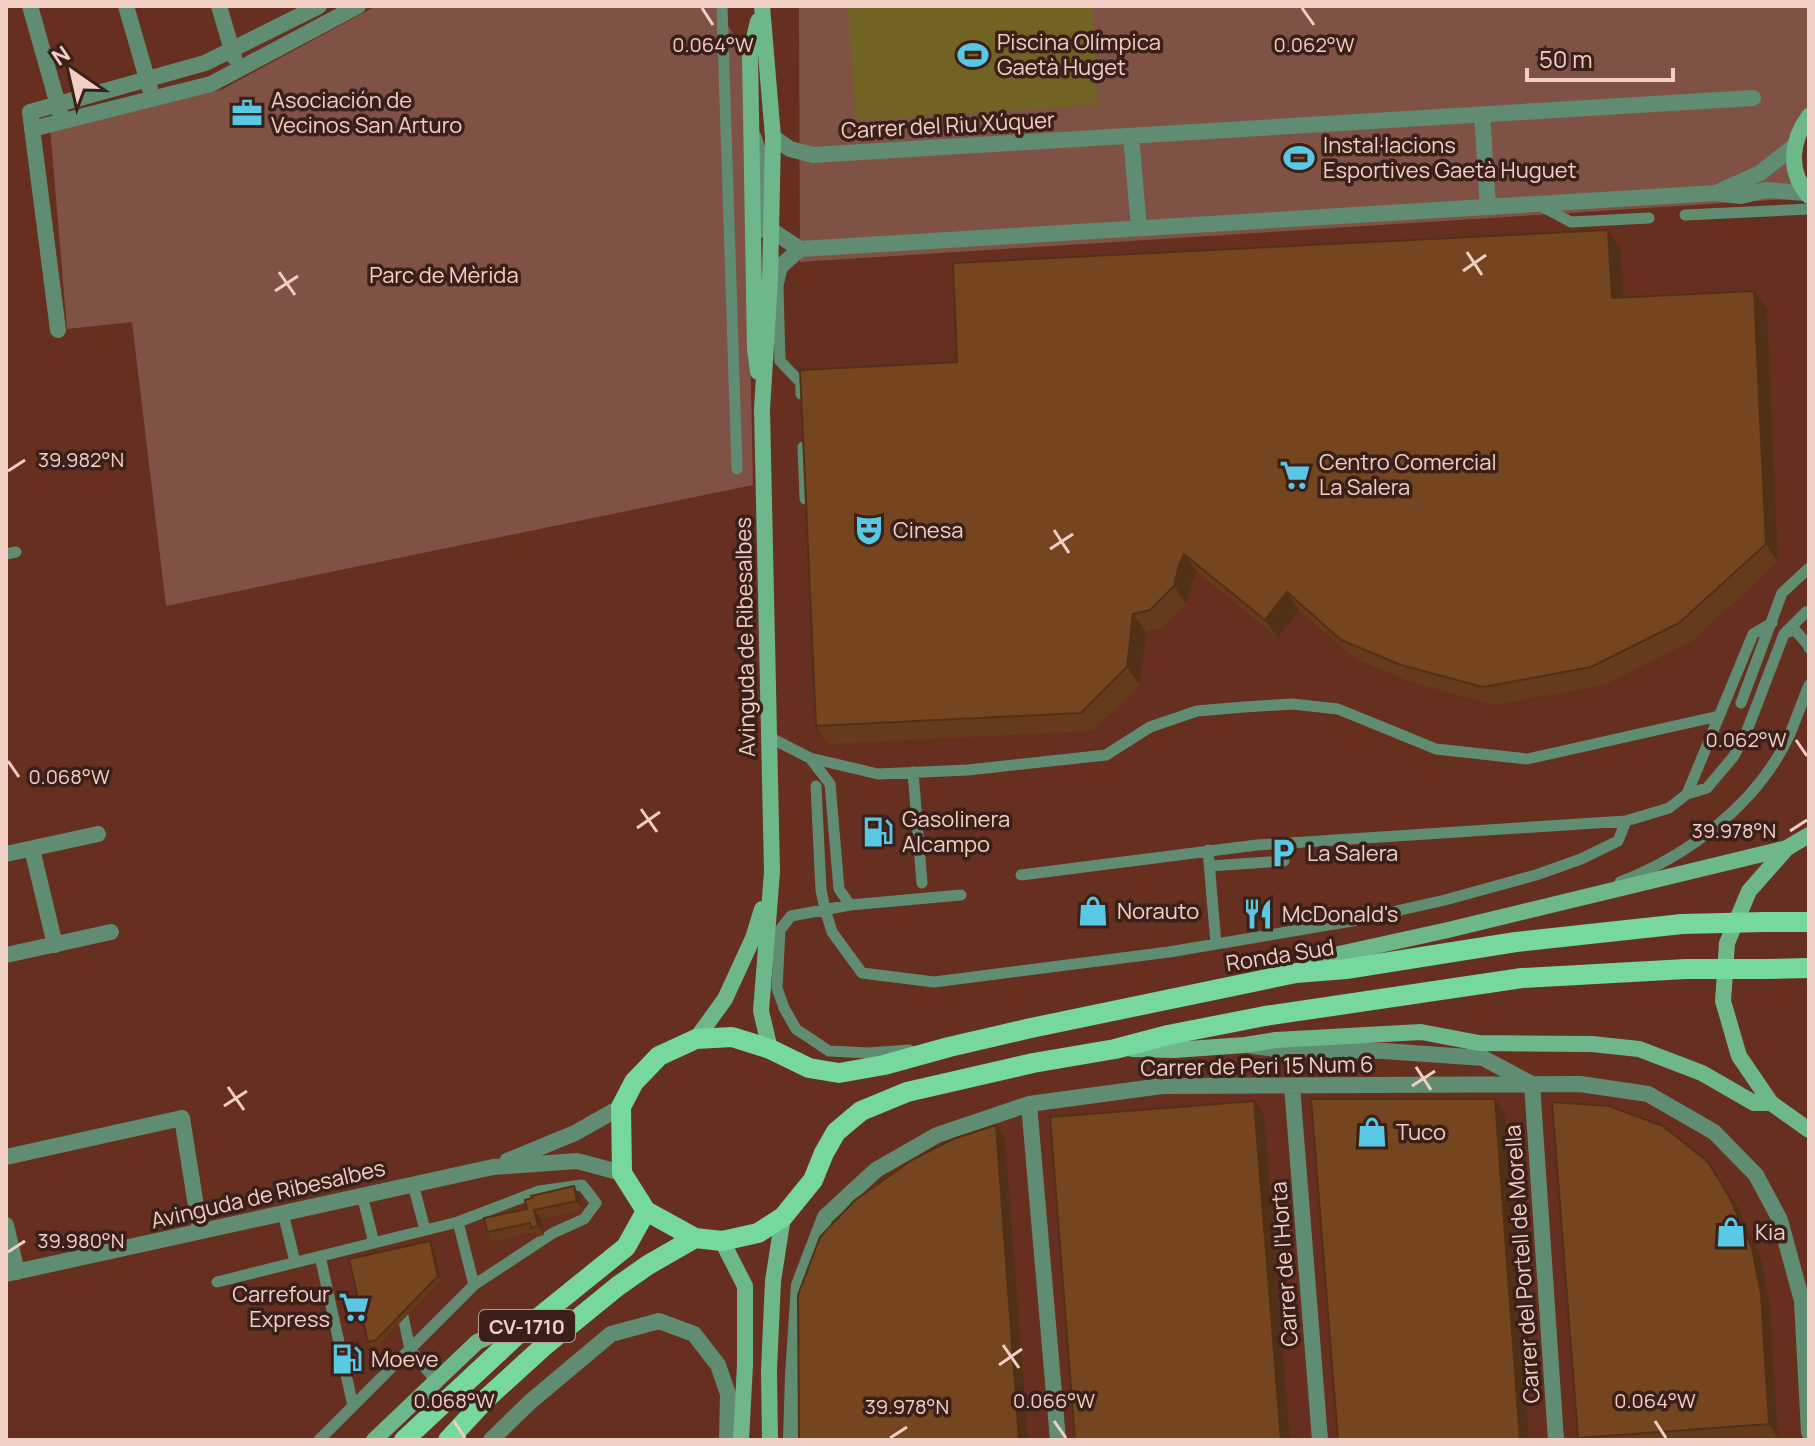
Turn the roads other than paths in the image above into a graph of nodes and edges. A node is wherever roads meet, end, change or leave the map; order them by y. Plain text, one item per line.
1 (30, 6) edge
2 (126, 6) edge
3 (219, 6) edge
4 (318, 6) edge
5 (358, 6) edge
6 (722, 6) edge
7 (762, 6) edge
8 (323, 24) junction
9 (232, 50) junction
10 (238, 70) junction
11 (147, 79) junction
12 (1753, 98) dead end
13 (153, 99) junction
14 (58, 104) junction
15 (1482, 115) junction
16 (1809, 116) edge
17 (63, 121) junction
18 (32, 129) junction
19 (751, 129) junction
20 (1131, 136) junction
21 (773, 137) junction
22 (1793, 147) junction
23 (1716, 193) junction
24 (1808, 199) edge
25 (1537, 204) junction
26 (1488, 207) junction
27 (1685, 215) dead end
28 (1649, 218) dead end
29 (1139, 228) junction
30 (771, 230) junction
31 (753, 239) junction
32 (729, 241) junction
33 (800, 249) junction
34 (771, 251) junction
35 (782, 265) junction
36 (770, 281) junction
37 (768, 321) junction
38 (58, 330) dead end
39 (780, 347) junction
40 (762, 402) junction
41 (802, 412) edge
42 (803, 441) edge
43 (737, 469) dead end
44 (805, 499) edge
45 (1809, 568) edge
46 (1809, 614) edge
47 (1772, 623) junction
48 (1784, 634) junction
49 (1809, 648) edge
50 (1809, 685) edge
51 (1741, 703) dead end
52 (1719, 716) junction
53 (769, 737) junction
54 (810, 758) junction
55 (913, 772) junction
56 (816, 786) dead end
57 (1687, 794) junction
58 (1626, 821) junction
59 (98, 834) dead end
60 (1809, 835) edge
61 (1787, 848) junction
62 (32, 849) junction
63 (1208, 850) junction
64 (6, 854) edge
65 (1284, 861) dead end
66 (1210, 866) junction
67 (772, 872) junction
68 (1021, 875) dead end
69 (922, 883) dead end
70 (961, 895) dead end
71 (1577, 898) junction
72 (850, 905) junction
73 (825, 909) junction
74 (1809, 922) edge
75 (111, 932) dead end
76 (1216, 944) junction
77 (55, 945) junction
78 (6, 955) edge
79 (1809, 968) edge
80 (1296, 973) junction
81 (696, 1039) junction
82 (1245, 1045) junction
83 (949, 1047) junction
84 (770, 1049) junction
85 (1115, 1049) junction
86 (1532, 1084) junction
87 (1292, 1086) junction
88 (1771, 1103) junction
89 (1029, 1104) junction
90 (621, 1107) junction
91 (1809, 1130) edge
92 (6, 1157) edge
93 (493, 1167) junction
94 (622, 1173) junction
95 (413, 1184) junction
96 (362, 1195) junction
97 (646, 1211) junction
98 (283, 1213) junction
99 (783, 1217) junction
100 (458, 1222) junction
101 (6, 1225) edge
102 (425, 1230) junction
103 (200, 1231) junction
104 (695, 1238) junction
105 (387, 1240) junction
106 (722, 1241) junction
107 (374, 1243) junction
108 (390, 1255) edge
109 (320, 1256) junction
110 (295, 1262) junction
111 (12, 1273) edge
112 (217, 1282) dead end
113 (474, 1285) junction
114 (400, 1302) edge
115 (544, 1312) junction
116 (410, 1349) junction
117 (435, 1380) junction
118 (353, 1406) junction
119 (1809, 1432) edge
120 (319, 1440) edge
121 (374, 1440) edge
122 (404, 1440) edge
123 (448, 1440) edge
124 (491, 1440) edge
125 (727, 1440) edge
126 (741, 1440) edge
127 (770, 1440) edge
128 (791, 1440) edge
129 (1058, 1440) edge
130 (1320, 1440) edge
131 (1556, 1440) edge

1 - 14 street
2 - 11 street
3 - 9 street
4 - 8 street
4 - 9 street
5 - 8 street
6 - 32 lane
7 - 19 street, Avinguda de Ribesalbes
7 - 21 street, Avinguda de Ribesalbes
8 - 10 street
9 - 10 street
9 - 11 street
10 - 13 street
11 - 13 street
11 - 14 street
12 - 15 street, Carrer del Riu Xúquer
13 - 17 street
14 - 17 street
14 - 18 street
15 - 20 street, Carrer del Riu Xúquer
15 - 26 street
16 - 22 street
17 - 18 street
18 - 38 street
19 - 31 street, Avinguda de Ribesalbes
19 - 34 street, Avinguda de Ribesalbes
20 - 21 street, Carrer del Riu Xúquer
20 - 29 street
21 - 30 street, Avinguda de Ribesalbes
22 - 23 street
22 - 24 street
23 - 24 street
23 - 25 street
24 - 27 lane
25 - 26 street
25 - 28 lane
26 - 29 street
29 - 33 street
30 - 33 street
30 - 34 street, Avinguda de Ribesalbes
31 - 32 lane
31 - 40 street, Avinguda de Ribesalbes
32 - 43 lane
33 - 35 street
34 - 35 street
34 - 36 street, Avinguda de Ribesalbes
35 - 36 street
35 - 39 lane
36 - 37 street, Avinguda de Ribesalbes
37 - 39 lane
37 - 40 street, Avinguda de Ribesalbes
39 - 41 lane
40 - 53 street, Avinguda de Ribesalbes
42 - 44 lane
45 - 47 lane
46 - 48 lane
47 - 51 lane
47 - 52 lane
48 - 49 lane
48 - 57 lane
50 - 71 lane
52 - 55 lane
52 - 57 lane
53 - 54 lane
53 - 67 street, Avinguda de Ribesalbes
54 - 55 lane
54 - 72 lane
55 - 69 lane
56 - 73 lane
57 - 58 lane
58 - 63 lane
58 - 76 lane
59 - 62 street
60 - 61 street
61 - 71 street
61 - 88 street
62 - 64 street
62 - 77 street
63 - 66 lane
63 - 68 lane
65 - 66 lane
66 - 76 lane
67 - 81 street, Avinguda de Ribesalbes
67 - 84 street, Avinguda de Ribesalbes
70 - 72 lane
71 - 80 street
72 - 73 lane
73 - 76 lane
73 - 83 lane
74 - 80 main road, Ronda Sud, bridge
75 - 77 street
77 - 78 street
79 - 85 main road, bridge
80 - 83 main road, Ronda Sud
81 - 84 main road, Ronda Sud
81 - 90 main road
82 - 85 street
82 - 86 street
82 - 88 street
83 - 84 main road, Ronda Sud
85 - 99 main road
86 - 87 street, Carrer de Peri 15 Num 6
86 - 119 street, Carrer de Peri 15 Num 6
86 - 131 street, Carrer del Portell de Morella
87 - 89 street, Carrer de Peri 15 Num 6
87 - 130 street, Carrer de l'Horta
88 - 91 street
89 - 128 street, Carrer de Peri 15 Num 6
89 - 129 street
90 - 93 street, Avinguda de Ribesalbes
90 - 94 main road
92 - 103 street
93 - 94 street, Avinguda de Ribesalbes
93 - 95 street, Avinguda de Ribesalbes
94 - 97 main road
95 - 96 street, Avinguda de Ribesalbes
95 - 102 lane
96 - 98 street, Avinguda de Ribesalbes
96 - 107 lane
97 - 104 main road
97 - 115 main road, CV-1710
98 - 103 street, Avinguda de Ribesalbes
98 - 110 lane
99 - 106 main road
99 - 127 street
100 - 102 lane
100 - 113 lane
100 - 113 lane
101 - 111 street
102 - 105 lane
103 - 111 street, Avinguda de Ribesalbes
104 - 106 main road
104 - 123 main road, CV-1710
105 - 107 lane
105 - 108 lane
106 - 126 street
107 - 109 lane
109 - 110 lane
109 - 118 lane
110 - 112 lane
113 - 116 lane
114 - 116 lane
115 - 117 street
115 - 122 main road, CV-1710
116 - 117 lane
116 - 118 lane
117 - 121 street
118 - 120 lane
124 - 125 street

